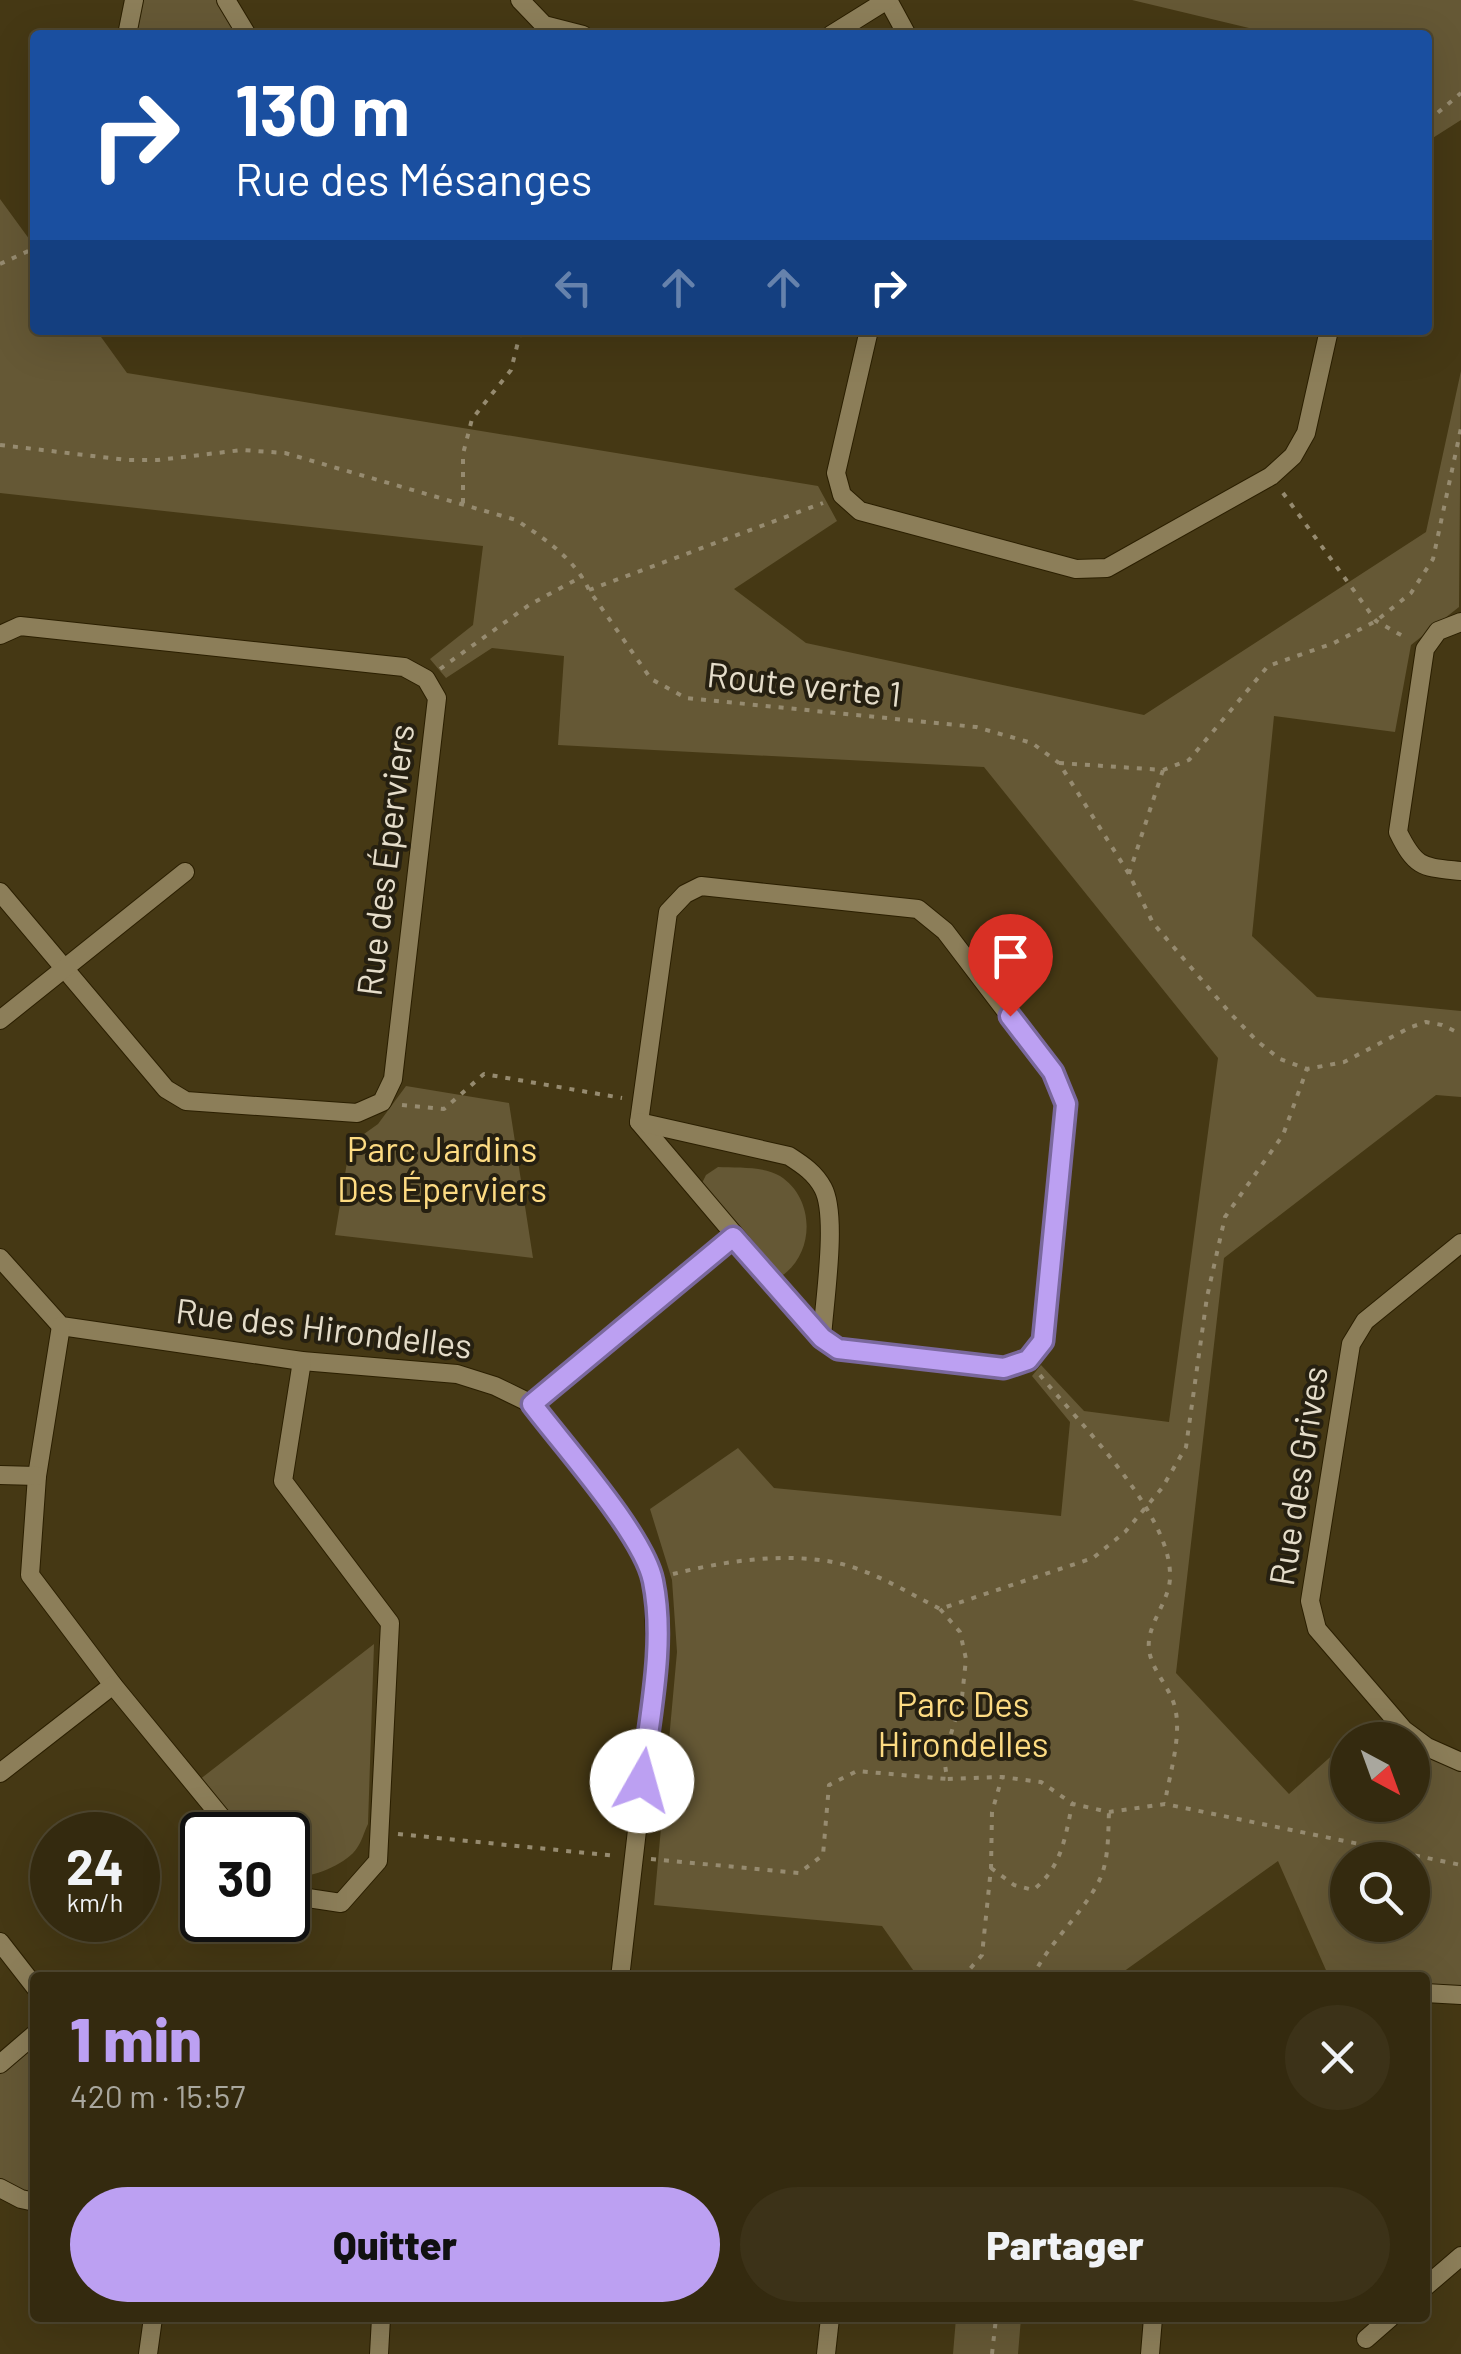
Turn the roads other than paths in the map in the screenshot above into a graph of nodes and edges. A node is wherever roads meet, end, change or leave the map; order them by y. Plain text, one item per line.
1 (134, 0) edge
2 (226, 0) edge
3 (520, 0) edge
4 (888, 0) edge
5 (862, 28) edge
6 (128, 30) edge
7 (244, 30) edge
8 (563, 30) edge
9 (904, 30) edge
10 (868, 335) edge
11 (1328, 335) edge
12 (1461, 622) edge
13 (0, 635) edge
14 (1461, 871) edge
15 (186, 872) dead end
16 (0, 892) edge
17 (64, 969) junction
18 (0, 1020) edge
19 (639, 1122) junction
20 (733, 1237) junction
21 (1461, 1243) edge
22 (0, 1258) edge
23 (61, 1326) junction
24 (822, 1338) junction
25 (302, 1361) junction
26 (532, 1404) junction
27 (0, 1475) edge
28 (37, 1476) junction
29 (112, 1685) junction
30 (1461, 1762) edge
31 (0, 1773) edge
32 (217, 1812) edge
33 (310, 1898) edge
34 (0, 1942) edge
35 (621, 1972) edge
36 (30, 1981) edge
37 (1430, 1993) edge
38 (1461, 1994) edge
39 (30, 2038) edge
40 (0, 2064) edge
41 (0, 2188) edge
42 (30, 2201) edge
43 (1461, 2256) edge
44 (1430, 2284) edge
45 (152, 2322) edge
46 (382, 2322) edge
47 (830, 2322) edge
48 (1153, 2322) edge
49 (1385, 2322) edge
50 (1366, 2339) dead end
51 (148, 2354) edge
52 (378, 2354) edge
53 (826, 2354) edge
54 (1150, 2354) edge

1 - 6 street
2 - 7 street
3 - 8 street
4 - 5 street
4 - 9 street
10 - 11 street
12 - 14 street
13 - 17 street, Rue des Éperviers
15 - 17 street
16 - 17 street
17 - 18 street
19 - 20 street
19 - 24 street
19 - 24 street
20 - 24 street
20 - 26 street
21 - 30 street, Rue des Grives
22 - 23 street
23 - 25 street, Rue des Hirondelles
23 - 28 street
25 - 26 street, Rue des Hirondelles
25 - 33 street
26 - 35 street, Rue des Hirondelles
27 - 28 street
28 - 29 street
29 - 31 street
29 - 32 street
34 - 36 street
37 - 38 street
39 - 40 street
41 - 42 street
43 - 44 street
45 - 51 street
46 - 52 street
47 - 53 street
48 - 54 street
49 - 50 street

